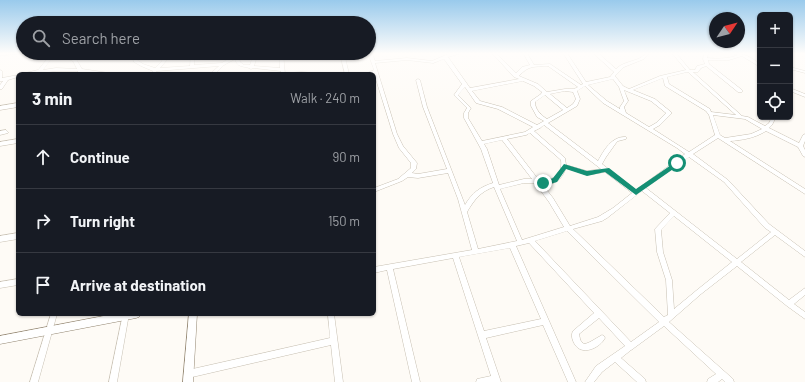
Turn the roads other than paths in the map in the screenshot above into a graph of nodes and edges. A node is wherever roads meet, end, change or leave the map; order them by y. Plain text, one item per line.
1 (376, 70) edge
2 (615, 70) edge
3 (0, 71) edge
4 (40, 71) joint
5 (458, 71) edge
6 (511, 71) edge
7 (521, 71) edge
8 (560, 71) edge
9 (575, 71) edge
10 (685, 71) edge
11 (689, 71) edge
12 (715, 71) edge
13 (35, 72) edge
14 (80, 72) edge
15 (16, 76) edge
16 (516, 76) junction
17 (613, 76) junction
18 (665, 76) junction
19 (0, 79) edge
20 (6, 79) junction
21 (418, 80) dead end
22 (521, 80) junction
23 (465, 83) junction
24 (583, 85) junction
25 (621, 87) junction
26 (0, 88) edge
27 (470, 90) junction
28 (630, 90) junction
29 (575, 91) junction
30 (740, 91) dead end
31 (793, 91) edge
32 (545, 92) junction
33 (805, 96) edge
34 (16, 105) edge
35 (0, 108) edge
36 (567, 110) junction
37 (624, 113) junction
38 (710, 113) junction
39 (740, 116) junction
40 (772, 120) edge
41 (546, 122) junction
42 (538, 127) junction
43 (767, 128) junction
44 (649, 129) junction
45 (531, 132) junction
46 (718, 136) junction
47 (805, 136) edge
48 (624, 138) dead end
49 (504, 139) junction
50 (723, 140) junction
51 (16, 141) edge
52 (480, 143) junction
53 (1, 145) edge
54 (800, 146) junction
55 (688, 153) junction
56 (805, 155) edge
57 (600, 164) junction
58 (564, 166) junction
59 (606, 170) junction
60 (449, 172) junction
61 (409, 175) junction
62 (538, 183) junction
63 (496, 186) junction
64 (642, 188) junction
65 (376, 189) edge
66 (636, 192) junction
67 (805, 192) edge
68 (465, 211) junction
69 (673, 213) junction
70 (568, 228) junction
71 (775, 232) junction
72 (16, 235) edge
73 (0, 239) edge
74 (530, 240) junction
75 (520, 242) junction
76 (512, 245) junction
77 (476, 252) junction
78 (805, 254) edge
79 (455, 255) junction
80 (736, 263) junction
81 (389, 267) junction
82 (376, 270) edge
83 (16, 282) edge
84 (0, 285) edge
85 (805, 290) edge
86 (789, 304) junction
87 (599, 313) junction
88 (53, 316) edge
89 (120, 316) edge
90 (125, 316) edge
91 (193, 316) edge
92 (331, 316) edge
93 (671, 316) junction
94 (805, 316) edge
95 (545, 321) junction
96 (664, 322) junction
97 (49, 331) junction
98 (482, 335) junction
99 (602, 338) dead end
100 (0, 340) edge
101 (334, 341) junction
102 (631, 347) junction
103 (616, 358) junction
104 (722, 375) junction
105 (188, 378) edge
106 (497, 380) edge
107 (34, 382) edge
108 (113, 382) edge
109 (339, 382) edge
110 (416, 382) edge
111 (480, 382) edge
112 (572, 382) edge
113 (589, 382) edge
114 (642, 382) edge
115 (711, 382) edge
116 (730, 382) edge

1 - 61 street
2 - 17 street
3 - 19 street
4 - 13 street
4 - 14 street
5 - 23 street
6 - 16 street
7 - 16 street
8 - 24 street
9 - 24 street
10 - 18 street
11 - 39 street
12 - 30 street
15 - 20 street
16 - 22 street
17 - 24 street
17 - 25 street
18 - 28 street
18 - 38 street
19 - 20 street
20 - 26 street
21 - 60 street
22 - 27 street
22 - 32 street
23 - 27 street
23 - 52 street
24 - 29 street
24 - 37 street
25 - 28 street
25 - 37 street
27 - 42 street
28 - 44 street
29 - 32 street
29 - 36 street
31 - 33 street
32 - 36 street
32 - 41 street
34 - 35 street
36 - 41 street
37 - 44 street
38 - 39 street
38 - 46 street
39 - 43 street
40 - 43 street
41 - 42 street
41 - 57 street
42 - 45 street
43 - 50 street
43 - 54 street
44 - 55 street
45 - 49 street
45 - 58 street
46 - 50 street
46 - 55 street
47 - 54 street
48 - 57 street
49 - 52 street
49 - 62 street
50 - 67 street
51 - 53 street
52 - 63 street
54 - 56 street
55 - 64 street
55 - 71 street
57 - 59 street
58 - 59 street
58 - 62 street
59 - 66 street
60 - 61 street
60 - 68 street
61 - 65 street
62 - 63 street
62 - 70 street
63 - 68 street
63 - 75 street
64 - 66 street
64 - 69 street
66 - 70 street
68 - 77 street
69 - 80 street
69 - 93 street
70 - 74 street
70 - 96 street
71 - 78 street
71 - 80 street
72 - 73 street
74 - 75 street
74 - 87 street
75 - 76 street
76 - 77 street
76 - 95 street
77 - 79 street
79 - 81 street
79 - 98 street
80 - 86 street
80 - 93 street
81 - 82 street
81 - 110 street
83 - 84 street
85 - 86 street
86 - 94 street
87 - 99 street
87 - 102 street
88 - 97 street
89 - 97 street
90 - 108 street
91 - 105 street
92 - 101 street
93 - 96 street
95 - 98 street
95 - 112 street
96 - 102 street
96 - 104 street
97 - 100 street
97 - 107 street
98 - 106 street
101 - 105 street
101 - 109 street
102 - 103 street
103 - 113 street
103 - 114 street
104 - 115 street
104 - 116 street
106 - 111 street

